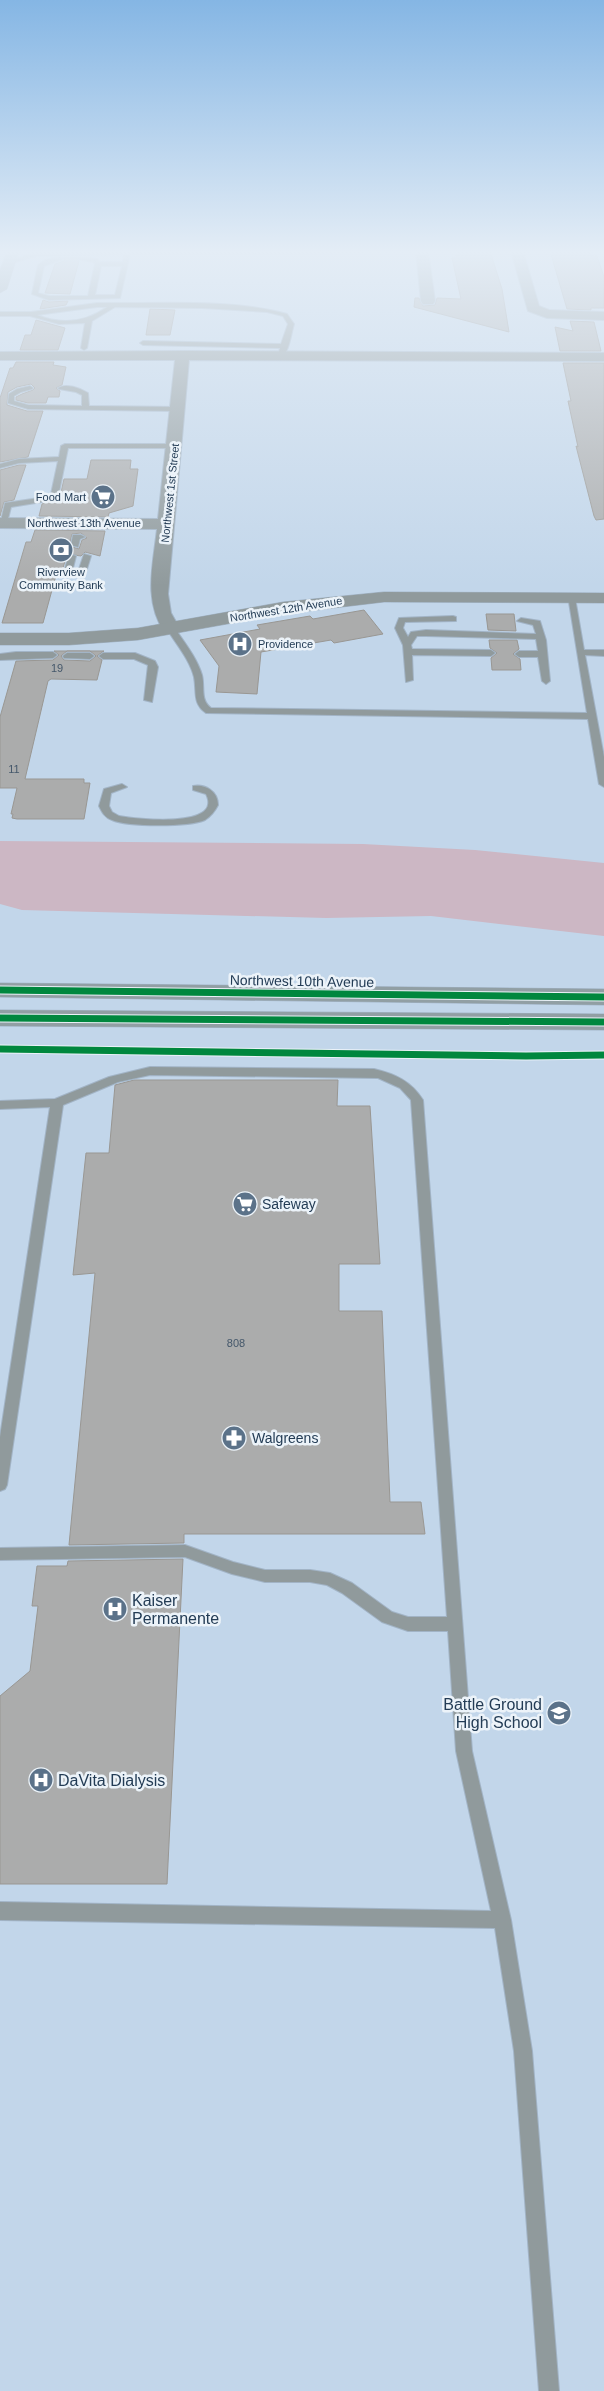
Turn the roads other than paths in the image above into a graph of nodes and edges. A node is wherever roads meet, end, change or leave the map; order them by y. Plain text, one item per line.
1 (182, 363) edge
2 (30, 388) dead end
3 (61, 388) dead end
4 (85, 408) junction
5 (178, 408) junction
6 (174, 446) junction
7 (63, 459) junction
8 (0, 466) edge
9 (4, 504) edge
10 (1, 523) edge
11 (167, 524) junction
12 (80, 556) joint
13 (571, 598) junction
14 (604, 598) edge
15 (453, 619) dead end
16 (521, 621) dead end
17 (171, 629) junction
18 (0, 639) edge
19 (542, 640) junction
20 (407, 648) junction
21 (581, 652) junction
22 (491, 653) dead end
23 (604, 653) edge
24 (519, 654) dead end
25 (544, 654) junction
26 (53, 655) dead end
27 (67, 656) dead end
28 (90, 656) dead end
29 (103, 656) dead end
30 (0, 657) edge
31 (409, 680) dead end
32 (546, 681) dead end
33 (149, 700) dead end
34 (592, 716) junction
35 (604, 784) edge
36 (122, 787) dead end
37 (196, 788) dead end
38 (0, 990) edge
39 (604, 997) edge
40 (0, 1018) edge
41 (604, 1022) edge
42 (57, 1103) junction
43 (0, 1105) edge
44 (0, 1485) edge
45 (0, 1554) edge
46 (455, 1624) junction
47 (0, 1910) edge
48 (502, 1920) junction
49 (549, 2391) edge

1 - 5 street, Northwest 1st Street
2 - 4 lane
3 - 4 lane
4 - 5 lane
5 - 6 street, Northwest 1st Street
6 - 7 lane
6 - 11 street, Northwest 1st Street
7 - 8 lane
7 - 9 lane
9 - 10 lane
10 - 11 street, Northwest 13th Avenue
11 - 17 street, Northwest 1st Street
12 - 12 lane
13 - 14 street, Northwest 12th Avenue
13 - 17 street, Northwest 12th Avenue
13 - 21 lane
15 - 20 lane
16 - 19 lane
17 - 18 street, Northwest 12th Avenue
17 - 34 lane
19 - 20 lane
19 - 25 lane
20 - 22 lane
20 - 31 lane
21 - 23 lane
21 - 34 lane
24 - 25 lane
25 - 32 lane
26 - 30 lane
27 - 28 lane
29 - 33 lane
34 - 35 lane
36 - 37 lane
38 - 39 main road, Northwest 10th Avenue
40 - 41 main road
42 - 43 lane
42 - 44 lane
42 - 46 lane
45 - 46 lane
46 - 48 lane
47 - 48 lane
48 - 49 lane

